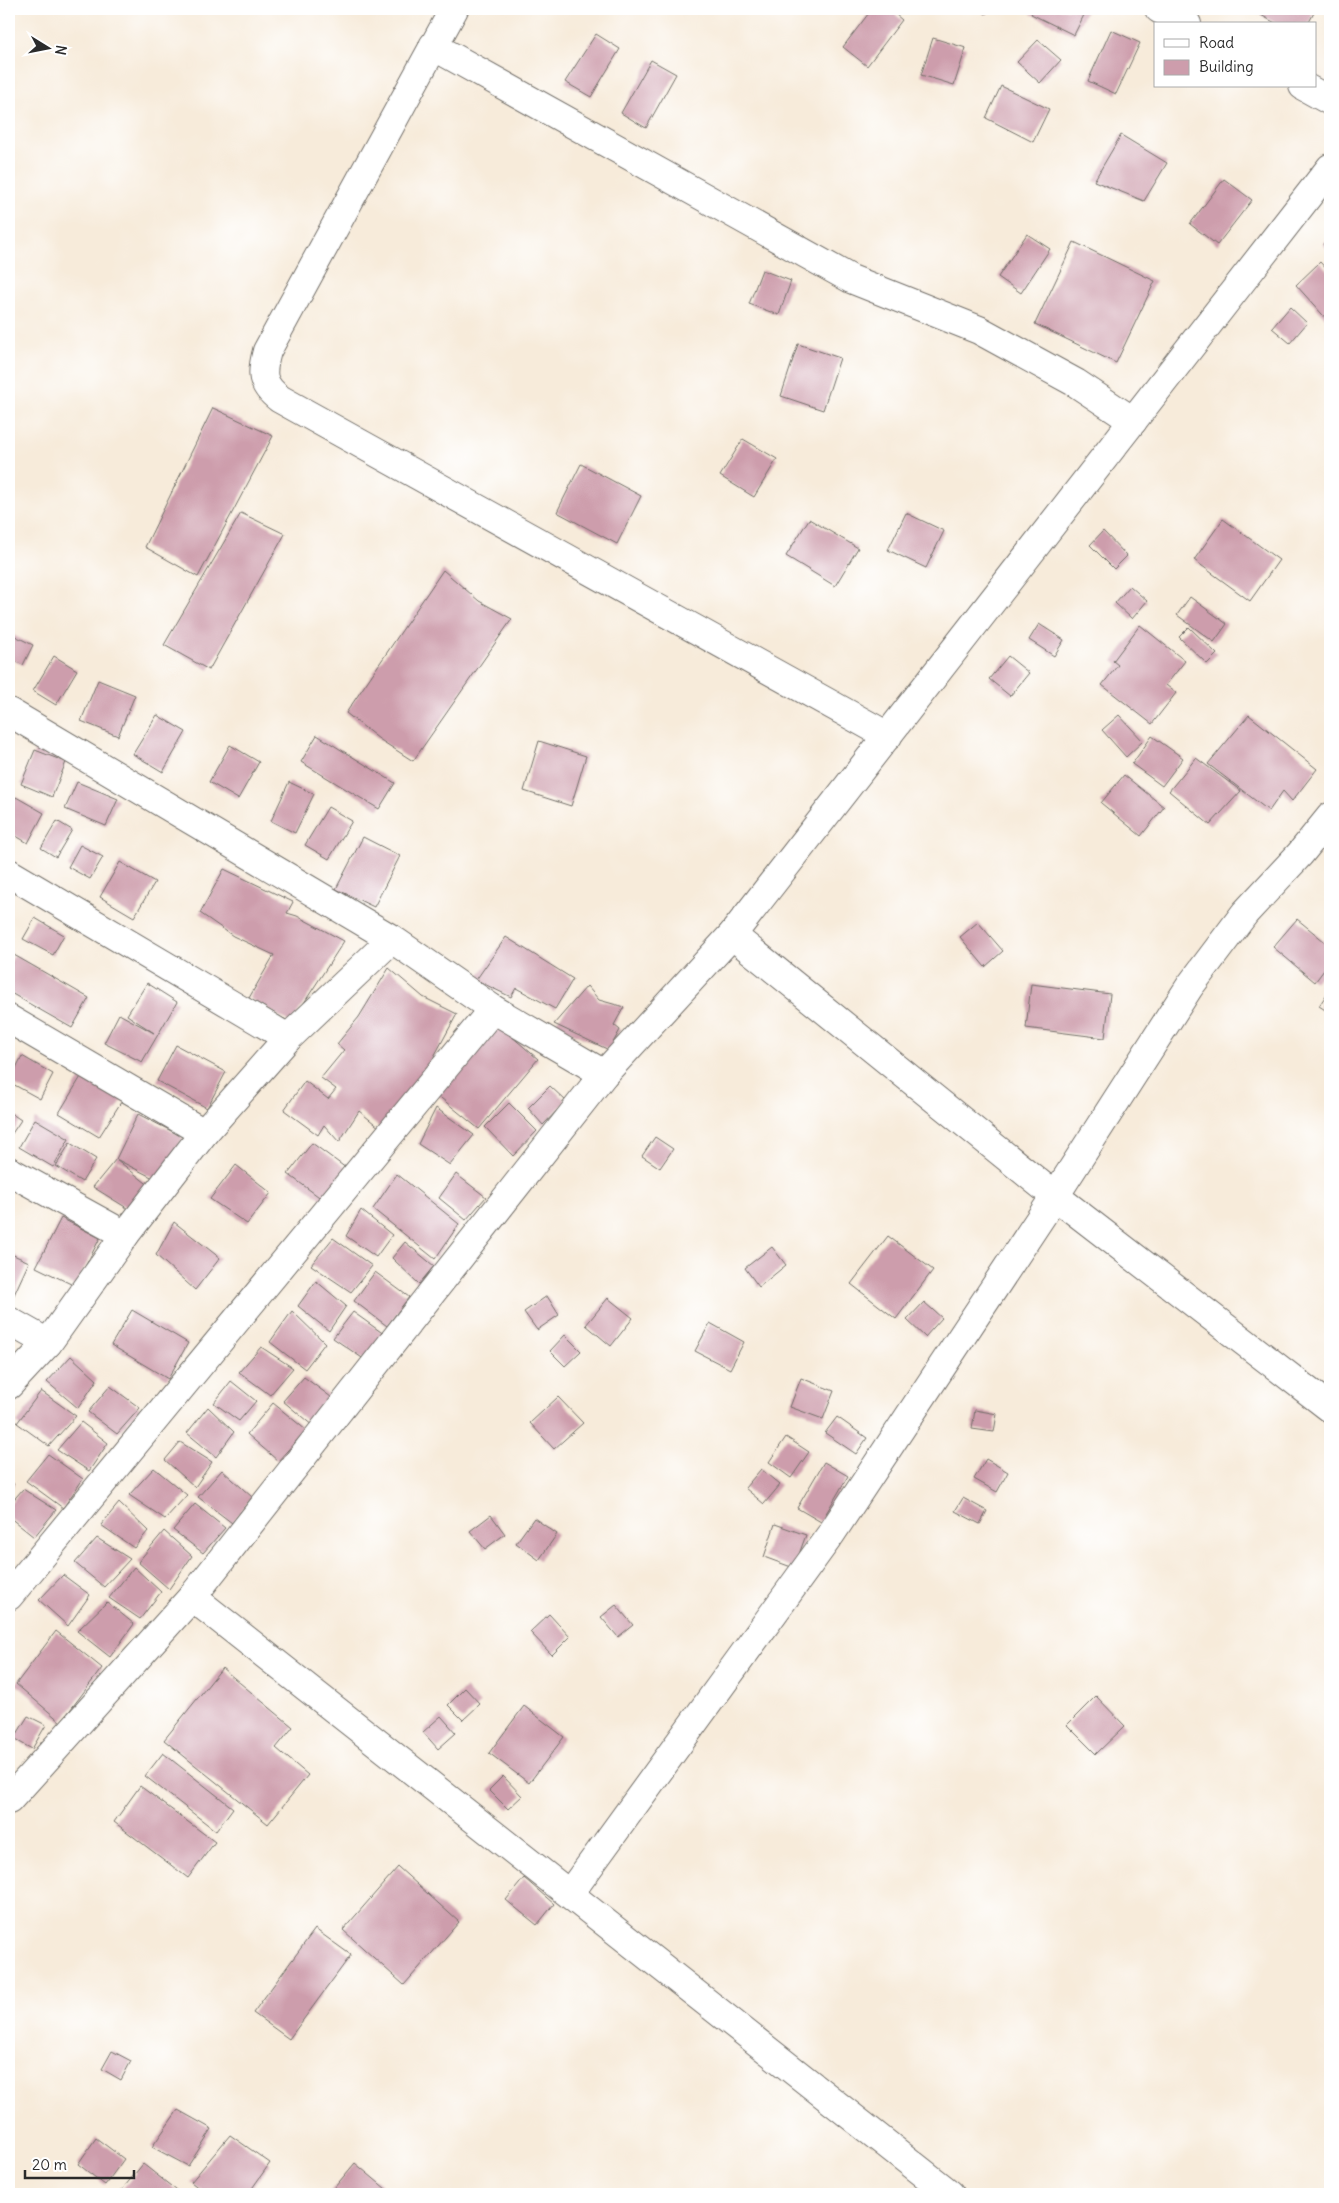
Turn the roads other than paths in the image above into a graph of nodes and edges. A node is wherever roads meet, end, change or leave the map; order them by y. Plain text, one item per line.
1 (454, 9) edge
2 (1159, 9) edge
3 (1183, 22) edge
4 (433, 46) junction
5 (1307, 88) edge
6 (1330, 101) edge
7 (1330, 168) edge
8 (1133, 421) junction
9 (9, 712) edge
10 (888, 736) junction
11 (1330, 817) edge
12 (9, 873) edge
13 (732, 935) junction
14 (392, 939) junction
15 (493, 1009) junction
16 (9, 1019) edge
17 (288, 1038) junction
18 (604, 1074) junction
19 (204, 1133) junction
20 (9, 1172) edge
21 (1055, 1196) junction
22 (125, 1235) junction
23 (9, 1321) edge
24 (48, 1343) junction
25 (9, 1385) edge
26 (1330, 1408) edge
27 (9, 1596) edge
28 (192, 1597) junction
29 (9, 1800) edge
30 (570, 1893) junction
31 (950, 2194) edge

1 - 4 street
2 - 3 street
4 - 8 street
4 - 10 street
5 - 6 street
7 - 8 street
8 - 10 street
9 - 14 street
10 - 13 street
11 - 21 street
12 - 17 street
13 - 18 street
13 - 21 street
14 - 15 street
14 - 17 street
15 - 18 street
15 - 27 street
16 - 19 street
17 - 19 street
18 - 28 street
19 - 22 street
20 - 22 street
21 - 26 street
21 - 30 street
22 - 24 street
23 - 24 street
24 - 25 street
28 - 29 street
28 - 30 street
30 - 31 street

